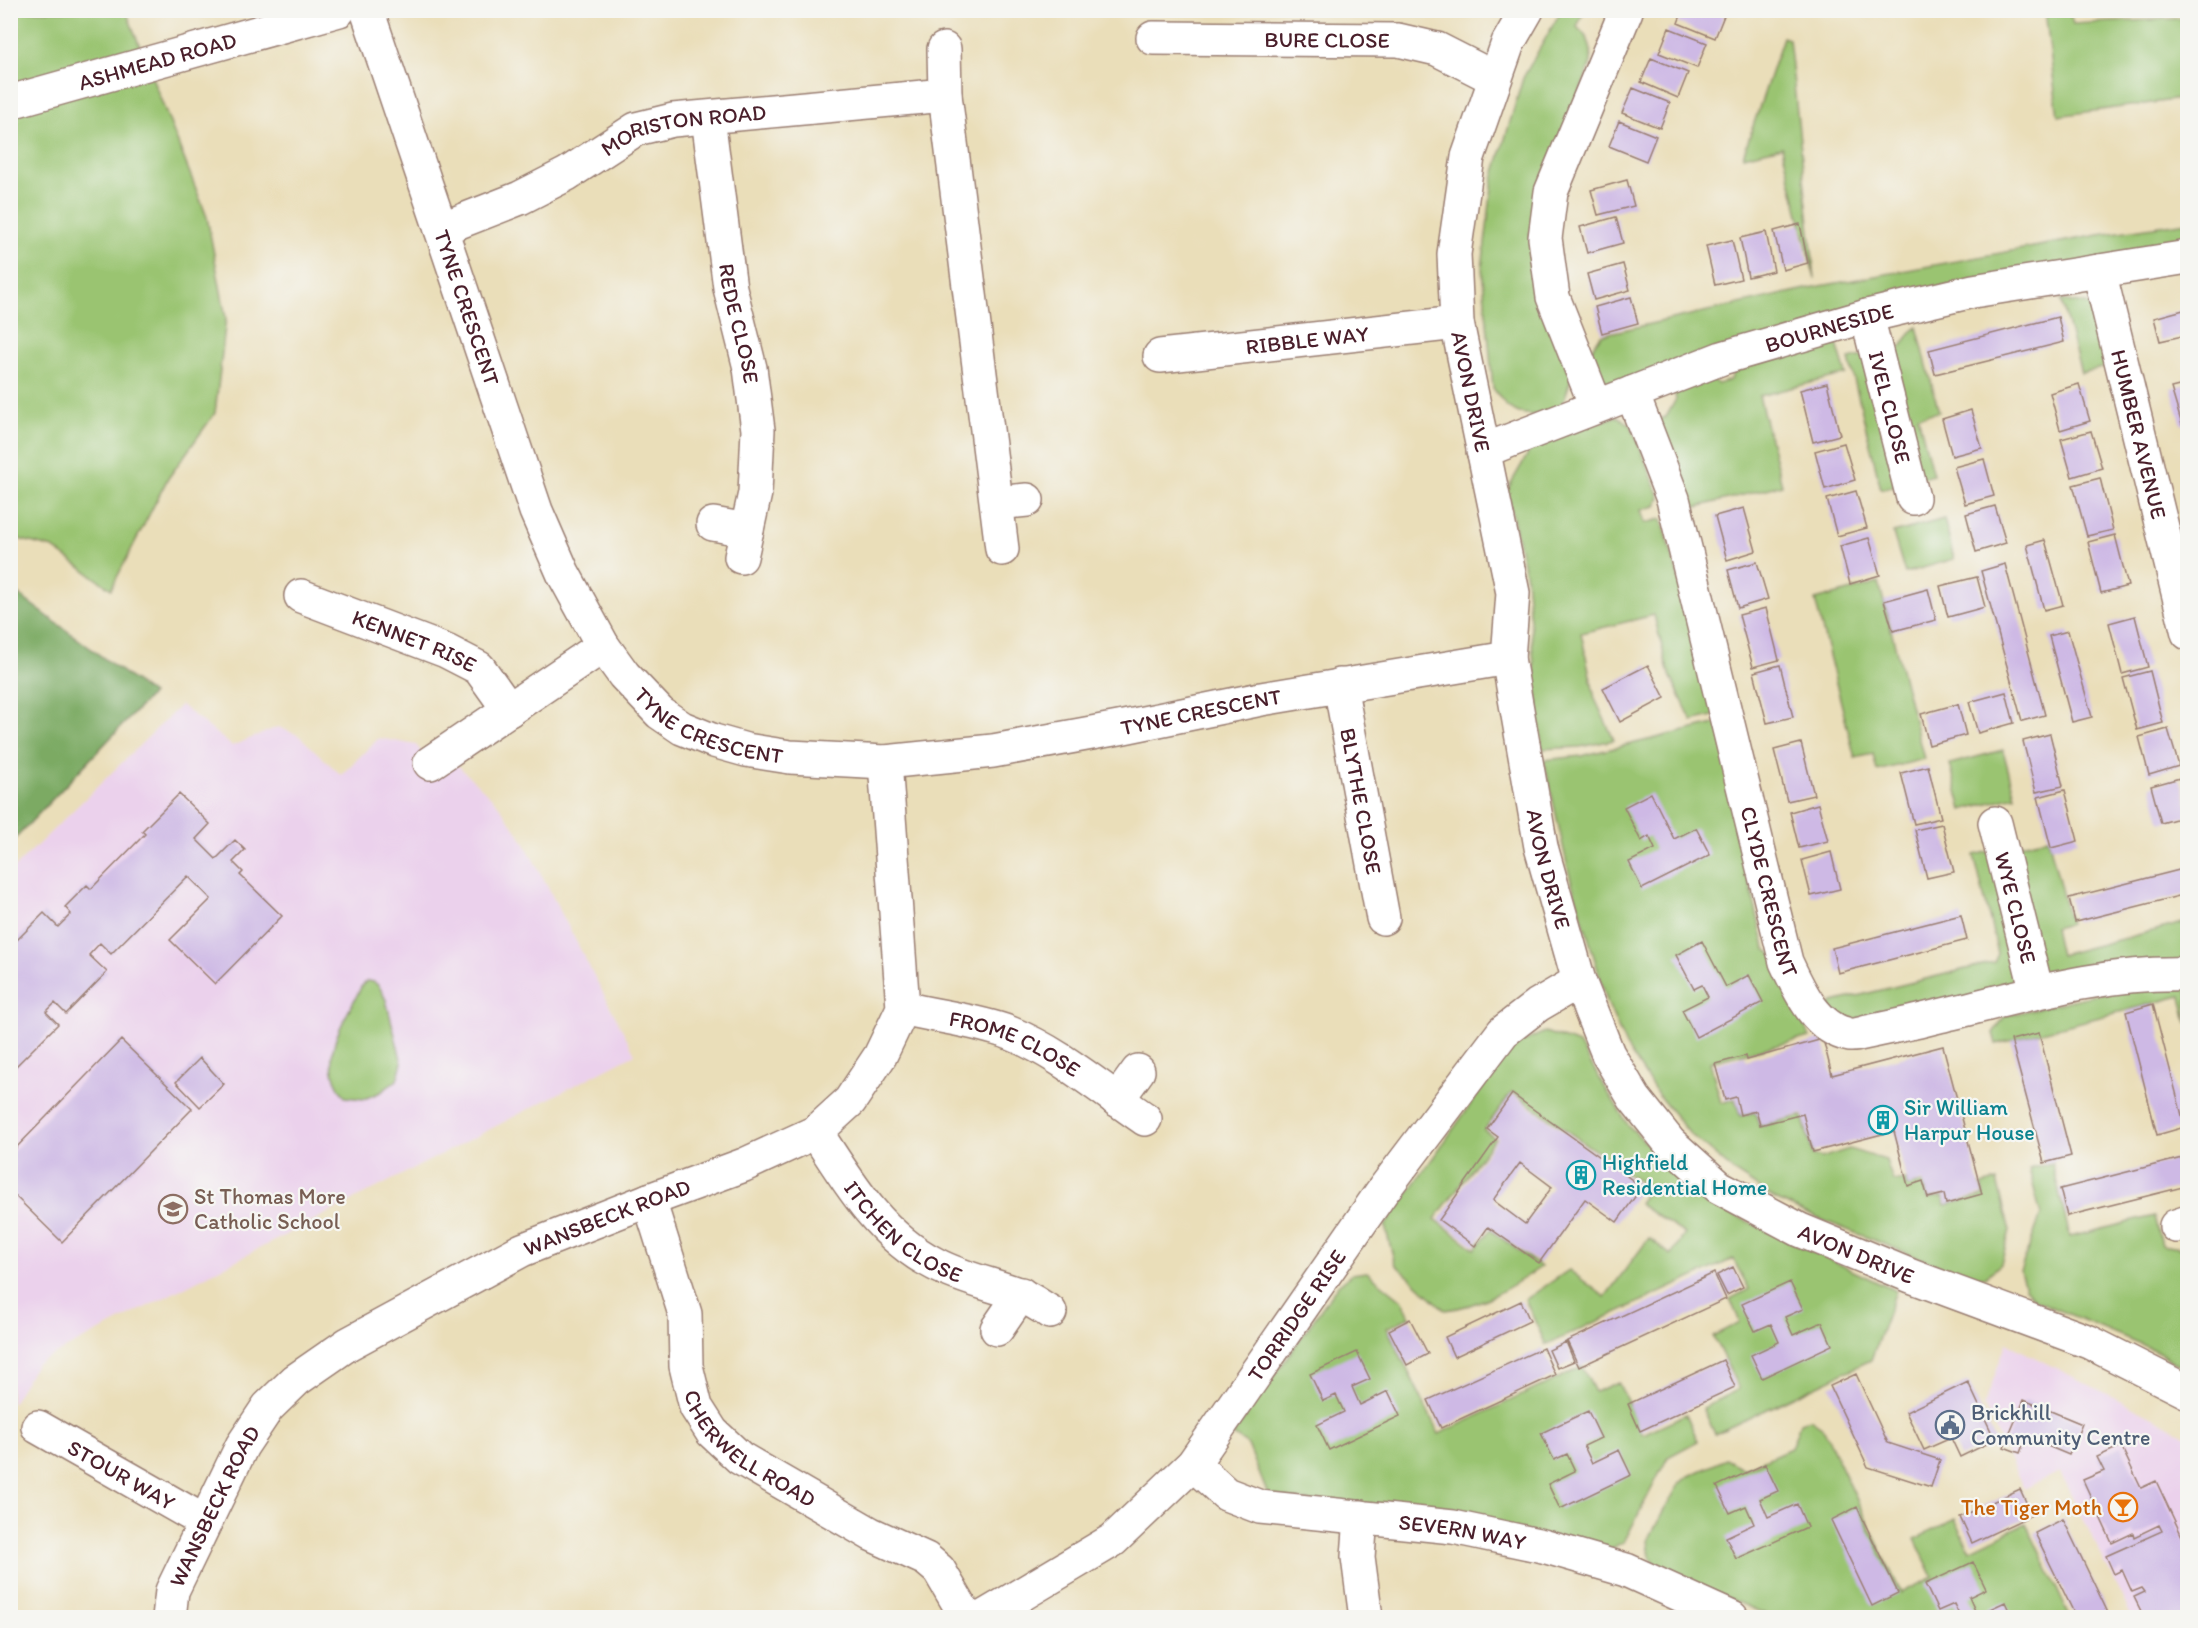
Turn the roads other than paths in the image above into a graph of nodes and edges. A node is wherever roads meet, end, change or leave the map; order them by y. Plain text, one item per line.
1 (339, 10) edge
2 (367, 10) edge
3 (1527, 10) edge
4 (1626, 11) edge
5 (1153, 38) dead end
6 (944, 49) dead end
7 (1494, 78) junction
8 (945, 95) junction
9 (10, 102) edge
10 (708, 118) junction
11 (441, 229) junction
12 (2187, 257) edge
13 (2099, 271) junction
14 (1867, 316) junction
15 (1457, 324) junction
16 (1160, 356) dead end
17 (1632, 393) junction
18 (1596, 406) junction
19 (1483, 451) junction
20 (1913, 498) dead end
21 (712, 524) dead end
22 (1002, 549) dead end
23 (301, 596) dead end
24 (2187, 633) edge
25 (603, 646) junction
26 (1508, 657) junction
27 (1341, 685) junction
28 (509, 710) junction
29 (885, 762) junction
30 (430, 763) dead end
31 (1995, 824) dead end
32 (1383, 918) dead end
33 (2187, 974) edge
34 (1579, 981) junction
35 (2037, 992) junction
36 (903, 1008) junction
37 (1138, 1071) dead end
38 (1117, 1100) junction
39 (1145, 1119) dead end
40 (816, 1132) junction
41 (649, 1200) junction
42 (1021, 1294) junction
43 (1050, 1312) dead end
44 (997, 1329) dead end
45 (2187, 1392) edge
46 (38, 1426) dead end
47 (1193, 1464) junction
48 (1361, 1517) junction
49 (205, 1522) junction
50 (169, 1617) edge
51 (967, 1617) edge
52 (982, 1617) edge
53 (1366, 1617) edge
54 (1732, 1617) edge

1 - 9 street, ASHMEAD ROAD
2 - 11 street, TYNE CRESCENT
3 - 7 street, AVON DRIVE
4 - 18 street
5 - 7 street, BURE CLOSE
6 - 8 street
7 - 15 street, AVON DRIVE
8 - 10 street, MORISTON ROAD
8 - 22 street
10 - 11 street, MORISTON ROAD
10 - 21 street, REDE CLOSE
11 - 25 street, TYNE CRESCENT
12 - 13 street, BOURNESIDE
13 - 14 street, BOURNESIDE
13 - 24 street, HUMBER AVENUE
14 - 17 street, BOURNESIDE
14 - 20 street, IVEL CLOSE
15 - 16 street, RIBBLE WAY
15 - 19 street, AVON DRIVE
17 - 18 street, BOURNESIDE
17 - 35 street, CLYDE CRESCENT
18 - 19 street, BOURNESIDE
19 - 26 street, AVON DRIVE
23 - 28 street, KENNET RISE
25 - 28 street
25 - 29 street, TYNE CRESCENT
26 - 27 street, TYNE CRESCENT
26 - 34 street, AVON DRIVE
27 - 29 street, TYNE CRESCENT
27 - 32 street, BLYTHE CLOSE
28 - 30 street
29 - 36 street, WANSBECK ROAD
31 - 35 street, WYE CLOSE
33 - 35 street, CLYDE CRESCENT
34 - 45 street, AVON DRIVE
34 - 47 street, TORRIDGE RISE
36 - 38 street, FROME CLOSE
36 - 40 street, WANSBECK ROAD
37 - 38 street
38 - 39 street, FROME CLOSE
40 - 41 street, WANSBECK ROAD
40 - 42 street, ITCHEN CLOSE
41 - 49 street, WANSBECK ROAD
41 - 51 street, CHERWELL ROAD
42 - 43 street, ITCHEN CLOSE
42 - 44 street
46 - 49 street, STOUR WAY
47 - 48 street, SEVERN WAY
47 - 52 street, TORRIDGE RISE
48 - 53 street
48 - 54 street, SEVERN WAY
49 - 50 street, WANSBECK ROAD

